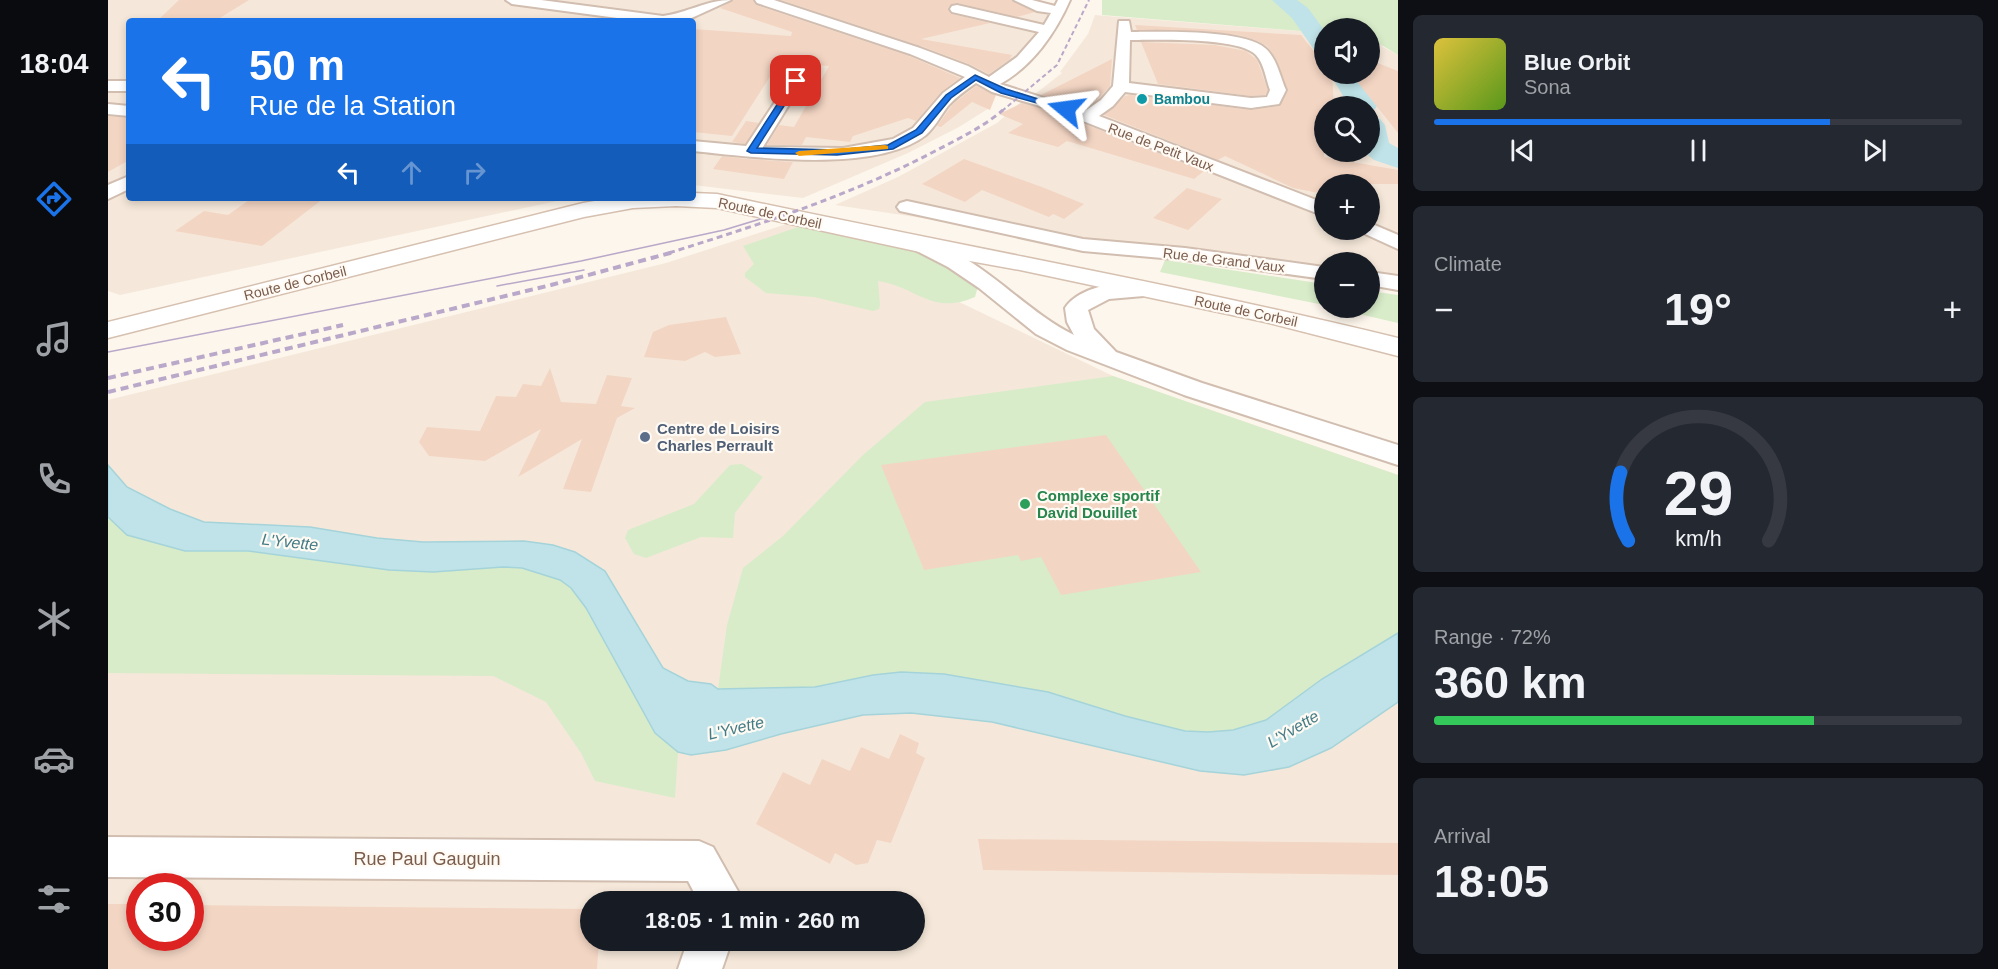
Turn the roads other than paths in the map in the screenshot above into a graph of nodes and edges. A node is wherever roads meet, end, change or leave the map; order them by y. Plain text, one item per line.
1 (512, 0) edge
2 (725, 0) edge
3 (760, 0) edge
4 (1020, 0) edge
5 (528, 1) edge
6 (1062, 5) edge
7 (957, 9) dead end
8 (649, 18) edge
9 (681, 18) edge
10 (1047, 30) junction
11 (807, 64) dead end
12 (981, 81) junction
13 (108, 86) edge
14 (126, 86) edge
15 (1120, 87) junction
16 (108, 110) edge
17 (126, 111) edge
18 (1087, 117) junction
19 (751, 151) junction
20 (696, 152) edge
21 (126, 184) edge
22 (696, 190) edge
23 (108, 193) edge
24 (696, 200) edge
25 (577, 201) edge
26 (633, 201) edge
27 (1314, 206) edge
28 (907, 207) dead end
29 (821, 217) junction
30 (1380, 234) edge
31 (1398, 243) edge
32 (920, 245) junction
33 (1083, 245) junction
34 (1044, 253) junction
35 (1124, 260) junction
36 (1314, 272) edge
37 (1380, 280) edge
38 (1398, 283) edge
39 (1147, 290) junction
40 (108, 311) edge
41 (108, 330) edge
42 (1398, 332) edge
43 (1398, 347) edge
44 (1112, 359) junction
45 (1398, 455) edge
46 (108, 857) edge
47 (717, 891) edge
48 (706, 951) edge
49 (700, 969) edge

1 - 5 street
2 - 9 street
3 - 12 street, Rue de Petit Vaux
4 - 6 street
5 - 8 street
6 - 10 street
7 - 10 street
10 - 12 street
11 - 19 street
12 - 18 street, Rue de Petit Vaux
12 - 19 street
13 - 14 street
15 - 15 street
15 - 18 street
16 - 17 street
18 - 27 street, Rue de Petit Vaux
19 - 20 street
21 - 23 street
22 - 29 main road, Route de Corbeil
24 - 29 main road, Route de Corbeil
25 - 40 main road, Route de Corbeil
26 - 41 main road, Route de Corbeil
28 - 33 street, Rue de Grand Vaux
29 - 32 main road, Route de Corbeil
29 - 34 main road, Route de Corbeil
30 - 31 street
32 - 39 main road, Route de Corbeil
32 - 44 street
33 - 34 street, Rue de Grand Vaux
33 - 35 street, Rue de Grand Vaux
34 - 35 main road, Route de Corbeil
35 - 36 street, Rue de Grand Vaux
35 - 42 main road, Route de Corbeil
37 - 38 street
39 - 43 main road, Route de Corbeil
39 - 44 street
44 - 45 street
46 - 47 street, Rue Paul Gauguin
48 - 49 street

